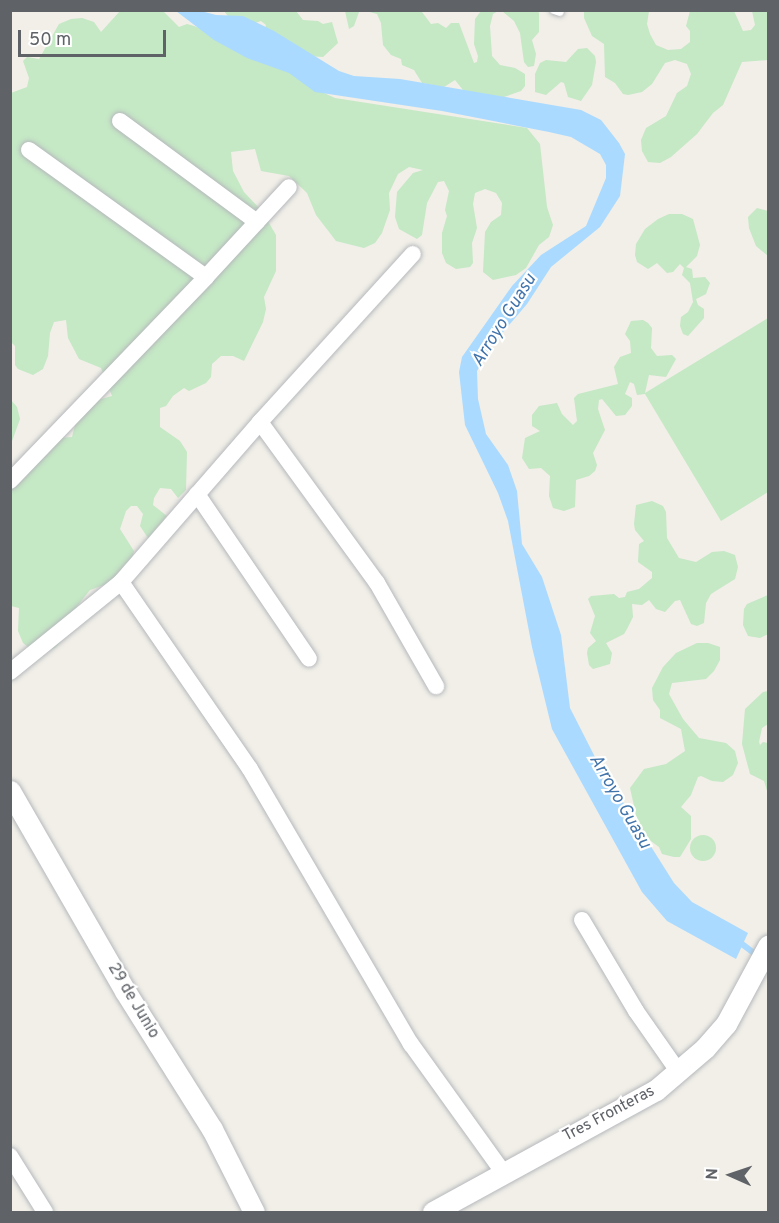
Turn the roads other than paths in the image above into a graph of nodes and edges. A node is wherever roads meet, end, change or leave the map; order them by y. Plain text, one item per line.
1 (120, 121) dead end
2 (29, 150) dead end
3 (289, 187) dead end
4 (257, 222) junction
5 (413, 254) dead end
6 (206, 277) junction
7 (260, 422) junction
8 (10, 481) edge
9 (197, 495) junction
10 (121, 582) junction
11 (309, 658) dead end
12 (10, 672) edge
13 (436, 686) dead end
14 (10, 791) edge
15 (582, 920) dead end
16 (768, 946) edge
17 (678, 1071) junction
18 (10, 1156) edge
19 (503, 1172) junction
20 (45, 1212) edge
21 (254, 1212) edge
22 (433, 1212) edge

1 - 4 street
2 - 6 street
3 - 4 street
4 - 6 street
5 - 7 street
6 - 8 street
7 - 9 street
7 - 13 street
9 - 10 street
9 - 11 street
10 - 12 street
10 - 19 street
14 - 21 street, 29 de Junio
15 - 17 street
16 - 17 street, Tres Fronteras
17 - 19 street, Tres Fronteras
18 - 20 street
19 - 22 street, Tres Fronteras

